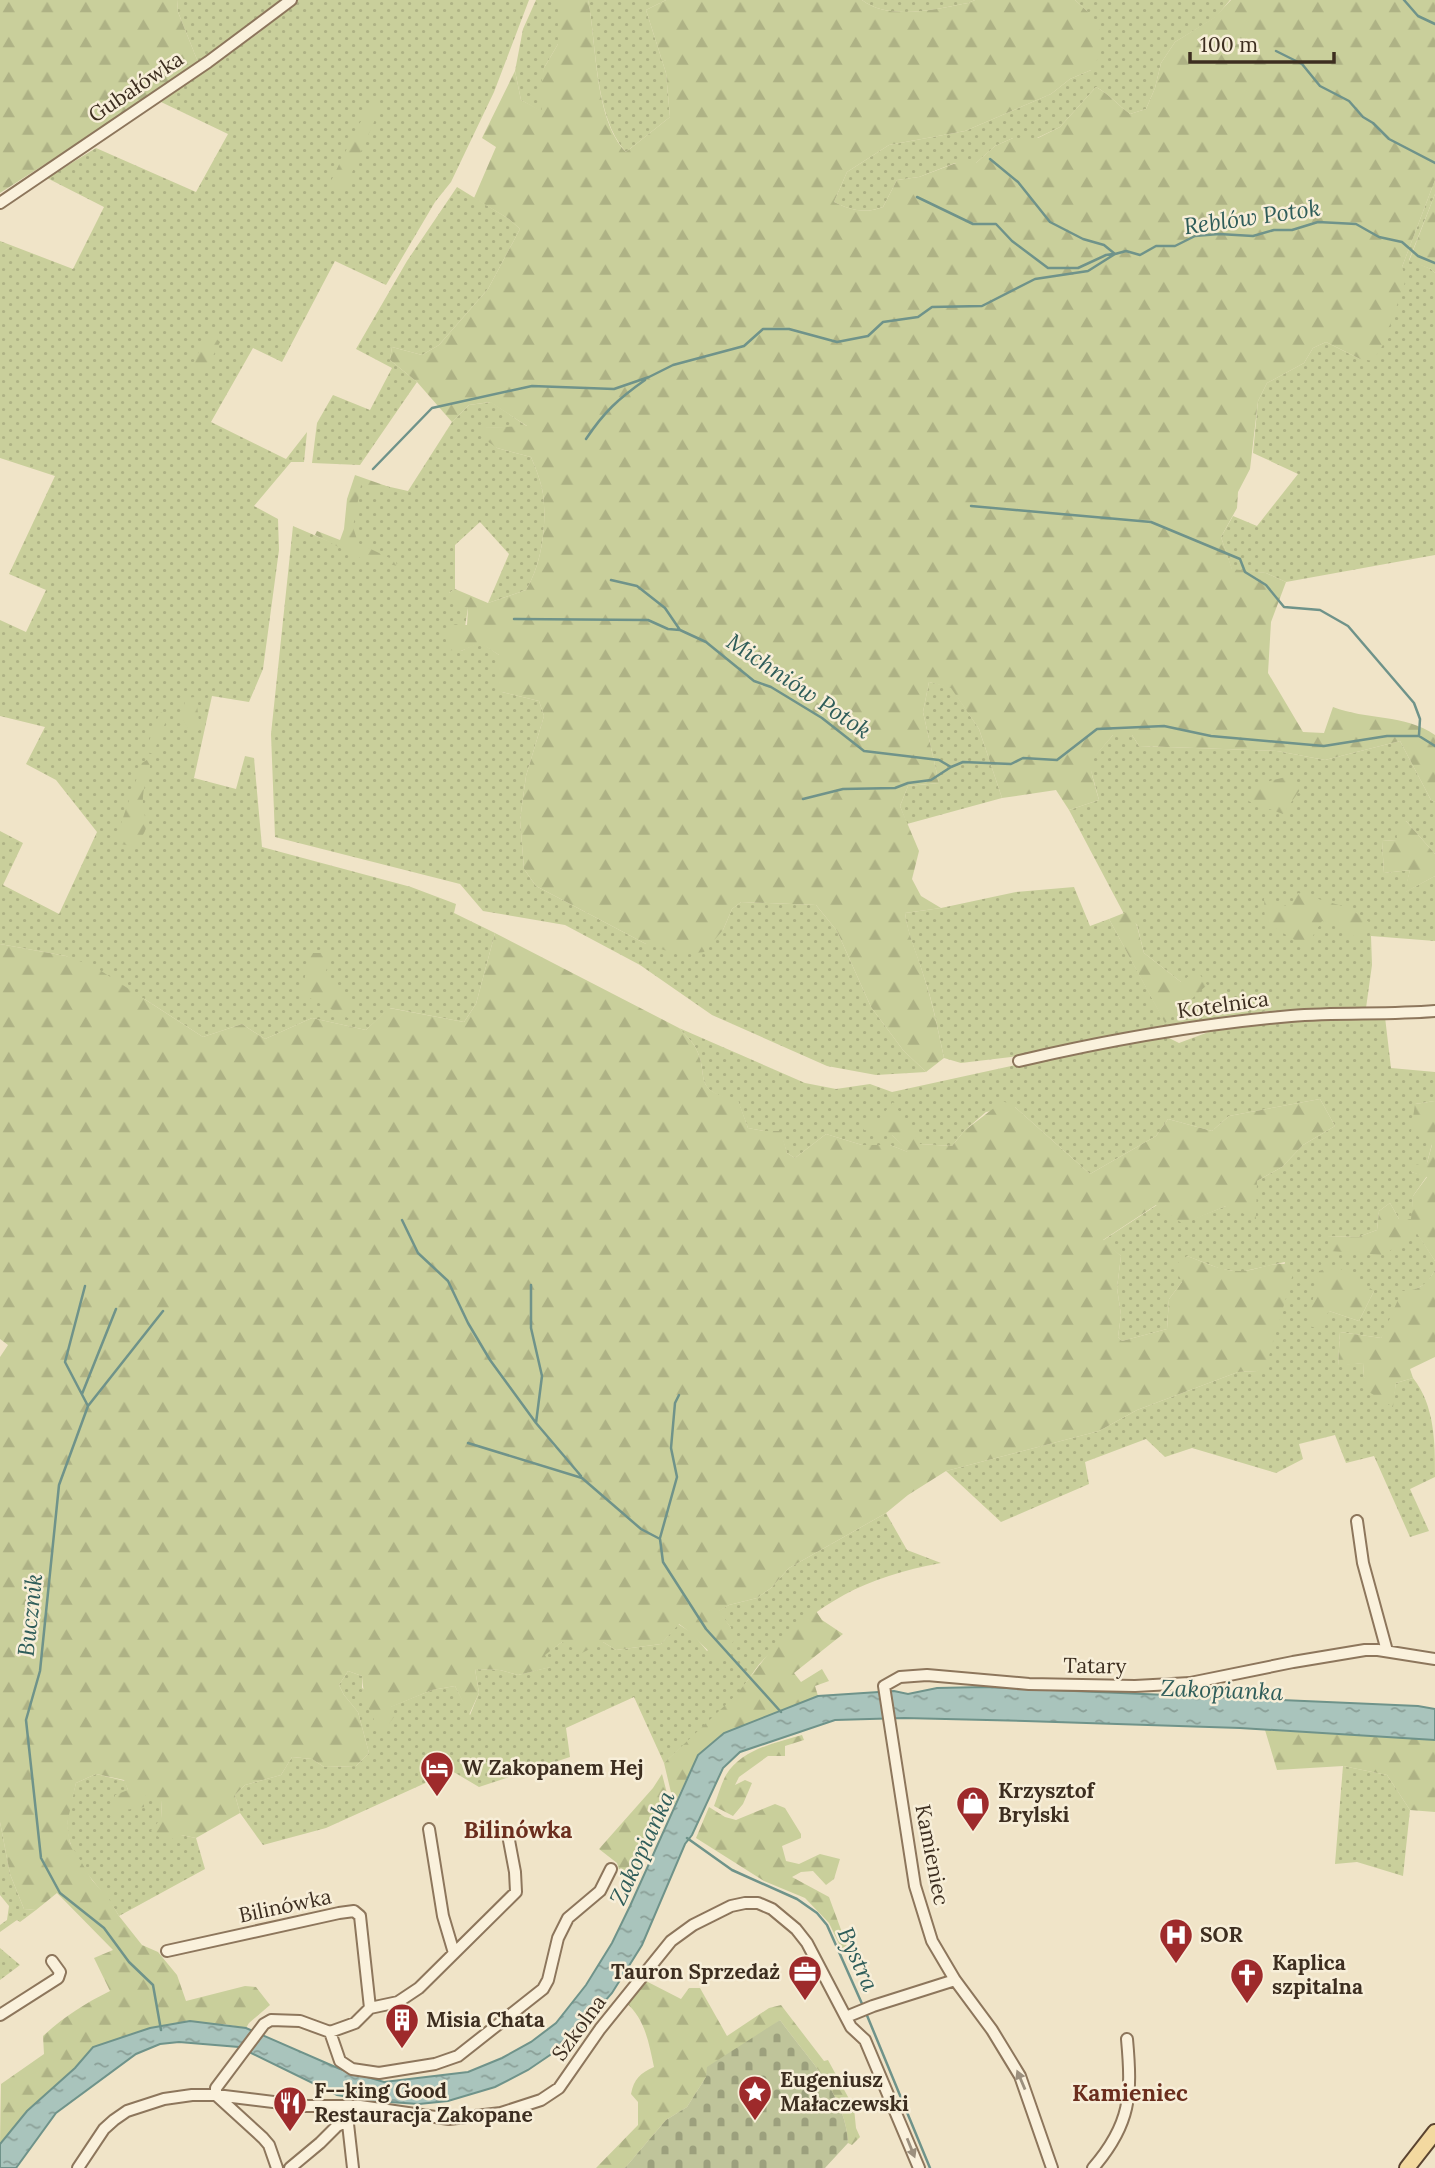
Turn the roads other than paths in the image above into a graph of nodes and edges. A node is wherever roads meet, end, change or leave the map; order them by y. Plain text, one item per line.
1 (291, 0) edge
2 (0, 202) edge
3 (1435, 1011) edge
4 (1019, 1060) dead end
5 (1357, 1521) dead end
6 (1387, 1651) junction
7 (1435, 1659) edge
8 (891, 1731) joint
9 (429, 1829) dead end
10 (508, 1835) dead end
11 (611, 1869) dead end
12 (167, 1951) dead end
13 (454, 1953) junction
14 (52, 1961) dead end
15 (955, 1980) junction
16 (370, 2008) junction
17 (0, 2015) edge
18 (850, 2015) junction
19 (330, 2032) junction
20 (1127, 2039) dead end
21 (216, 2095) junction
22 (347, 2106) junction
23 (348, 2121) junction
24 (1435, 2132) edge
25 (78, 2168) edge
26 (278, 2168) edge
27 (290, 2168) edge
28 (353, 2168) edge
29 (919, 2168) edge
30 (1052, 2168) edge
31 (1093, 2168) edge
32 (1407, 2168) edge

1 - 2 street, Gubałówka
3 - 4 street, Kotelnica
5 - 6 street
6 - 7 street, Tatary
6 - 8 street, Tatary
8 - 15 street, Kamieniec
9 - 13 street
10 - 13 street
11 - 19 street
12 - 16 street, Bilinówka
13 - 16 street
14 - 17 street
15 - 18 street
30 -> 15 street, Kamieniec
16 - 19 street
18 - 22 street, Szkolna
18 -> 29 street, Szkolna
19 - 21 street
20 - 31 street
21 - 22 street, Szkolna
21 - 25 street, Szkolna
21 - 26 street
22 - 23 street
23 - 27 street
23 - 28 street
24 - 32 main road

